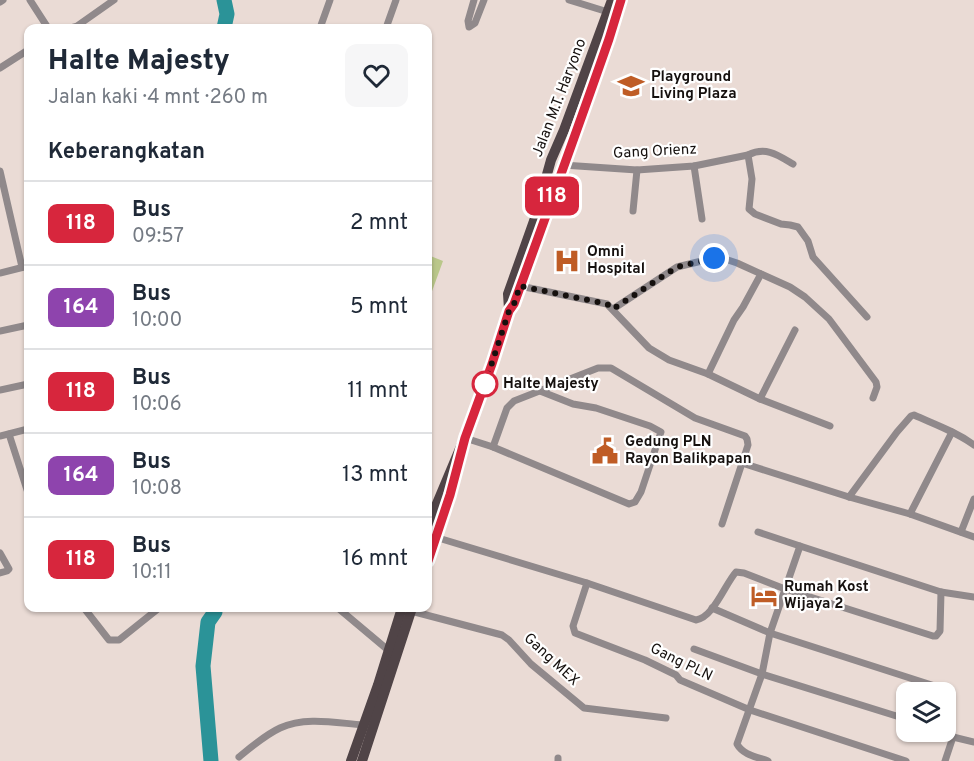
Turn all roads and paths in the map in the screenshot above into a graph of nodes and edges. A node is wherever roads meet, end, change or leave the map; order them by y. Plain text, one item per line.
1 (30, 0) edge
2 (114, 0) edge
3 (330, 0) edge
4 (396, 0) edge
5 (474, 0) edge
6 (484, 0) edge
7 (569, 0) edge
8 (612, 0) edge
9 (621, 0) edge
10 (578, 1) edge
11 (608, 12) junction
12 (45, 24) edge
13 (81, 24) edge
14 (321, 24) edge
15 (387, 24) edge
16 (24, 53) edge
17 (0, 68) edge
18 (748, 155) junction
19 (793, 164) dead end
20 (563, 165) junction
21 (694, 166) junction
22 (637, 170) junction
23 (0, 175) edge
24 (633, 211) dead end
25 (702, 219) dead end
26 (24, 262) edge
27 (24, 266) edge
28 (0, 273) edge
29 (761, 274) junction
30 (520, 286) junction
31 (613, 309) junction
32 (509, 311) junction
33 (867, 317) dead end
34 (24, 326) edge
35 (795, 330) dead end
36 (0, 331) edge
37 (708, 374) junction
38 (24, 385) edge
39 (0, 390) edge
40 (540, 391) junction
41 (873, 398) dead end
42 (760, 399) junction
43 (830, 426) dead end
44 (24, 430) edge
45 (952, 432) junction
46 (9, 434) junction
47 (0, 436) edge
48 (465, 438) junction
49 (974, 446) edge
50 (493, 447) junction
51 (742, 463) junction
52 (24, 481) edge
53 (849, 497) junction
54 (974, 499) edge
55 (432, 504) edge
56 (910, 514) junction
57 (722, 524) dead end
58 (758, 531) dead end
59 (961, 532) junction
60 (432, 533) edge
61 (432, 535) edge
62 (974, 537) edge
63 (800, 546) junction
64 (0, 553) edge
65 (0, 573) edge
66 (587, 583) junction
67 (785, 590) junction
68 (941, 592) junction
69 (973, 600) edge
70 (712, 608) junction
71 (87, 612) edge
72 (147, 612) edge
73 (343, 612) edge
74 (407, 612) edge
75 (407, 612) edge
76 (419, 612) edge
77 (770, 633) junction
78 (694, 649) dead end
79 (388, 650) junction
80 (762, 674) junction
81 (922, 682) edge
82 (750, 710) junction
83 (896, 716) edge
84 (666, 718) dead end
85 (363, 725) junction
86 (956, 738) edge
87 (951, 742) edge
88 (974, 742) edge
89 (239, 757) dead end
90 (351, 761) edge
91 (362, 761) edge
92 (768, 761) edge
93 (906, 761) edge
94 (945, 761) edge

1 - 12 street
2 - 13 street
3 - 14 street
4 - 15 street
5 - 6 street
7 - 10 street
8 - 11 main road, Jalan M.T. Haryono
9 - 20 main road, Jalan M.T. Haryono
10 - 11 street
11 - 32 main road, Jalan M.T. Haryono
16 - 17 street
18 - 19 street, Gang Orienz
18 - 21 street, Gang Orienz
18 - 33 street
20 - 22 street, Gang Orienz
20 - 30 main road, Jalan M.T. Haryono
21 - 22 street, Gang Orienz
21 - 25 street
22 - 24 street
23 - 26 street
27 - 28 street
29 - 31 street
29 - 37 street
29 - 41 street
30 - 31 street
30 - 32 main road, Jalan M.T. Haryono
31 - 37 street
32 - 48 main road, Jalan M.T. Haryono
34 - 36 street
35 - 42 street
37 - 42 street
38 - 39 street
40 - 50 street
40 - 50 street
40 - 51 street
42 - 43 street
44 - 46 street
45 - 49 street
45 - 53 street
45 - 56 street
46 - 47 street
46 - 52 street
48 - 50 street
48 - 55 main road, Jalan M.T. Haryono
48 - 60 main road, Jalan M.T. Haryono
51 - 53 street
51 - 57 street
53 - 56 street
54 - 59 street
56 - 59 street
58 - 63 street
59 - 62 street
61 - 66 street
63 - 67 street
63 - 68 street
64 - 65 street
66 - 70 street
66 - 82 street, Gang PLN
67 - 68 street
67 - 70 street
67 - 77 street
68 - 69 street
70 - 77 street
71 - 72 street
73 - 79 street
74 - 79 main road
75 - 91 main road
76 - 84 street, Gang MEX
77 - 80 street
77 - 81 street
78 - 80 street
79 - 85 main road
80 - 82 street
80 - 83 street
82 - 92 street
82 - 93 street
85 - 89 street
85 - 90 main road
86 - 88 street
87 - 94 street

